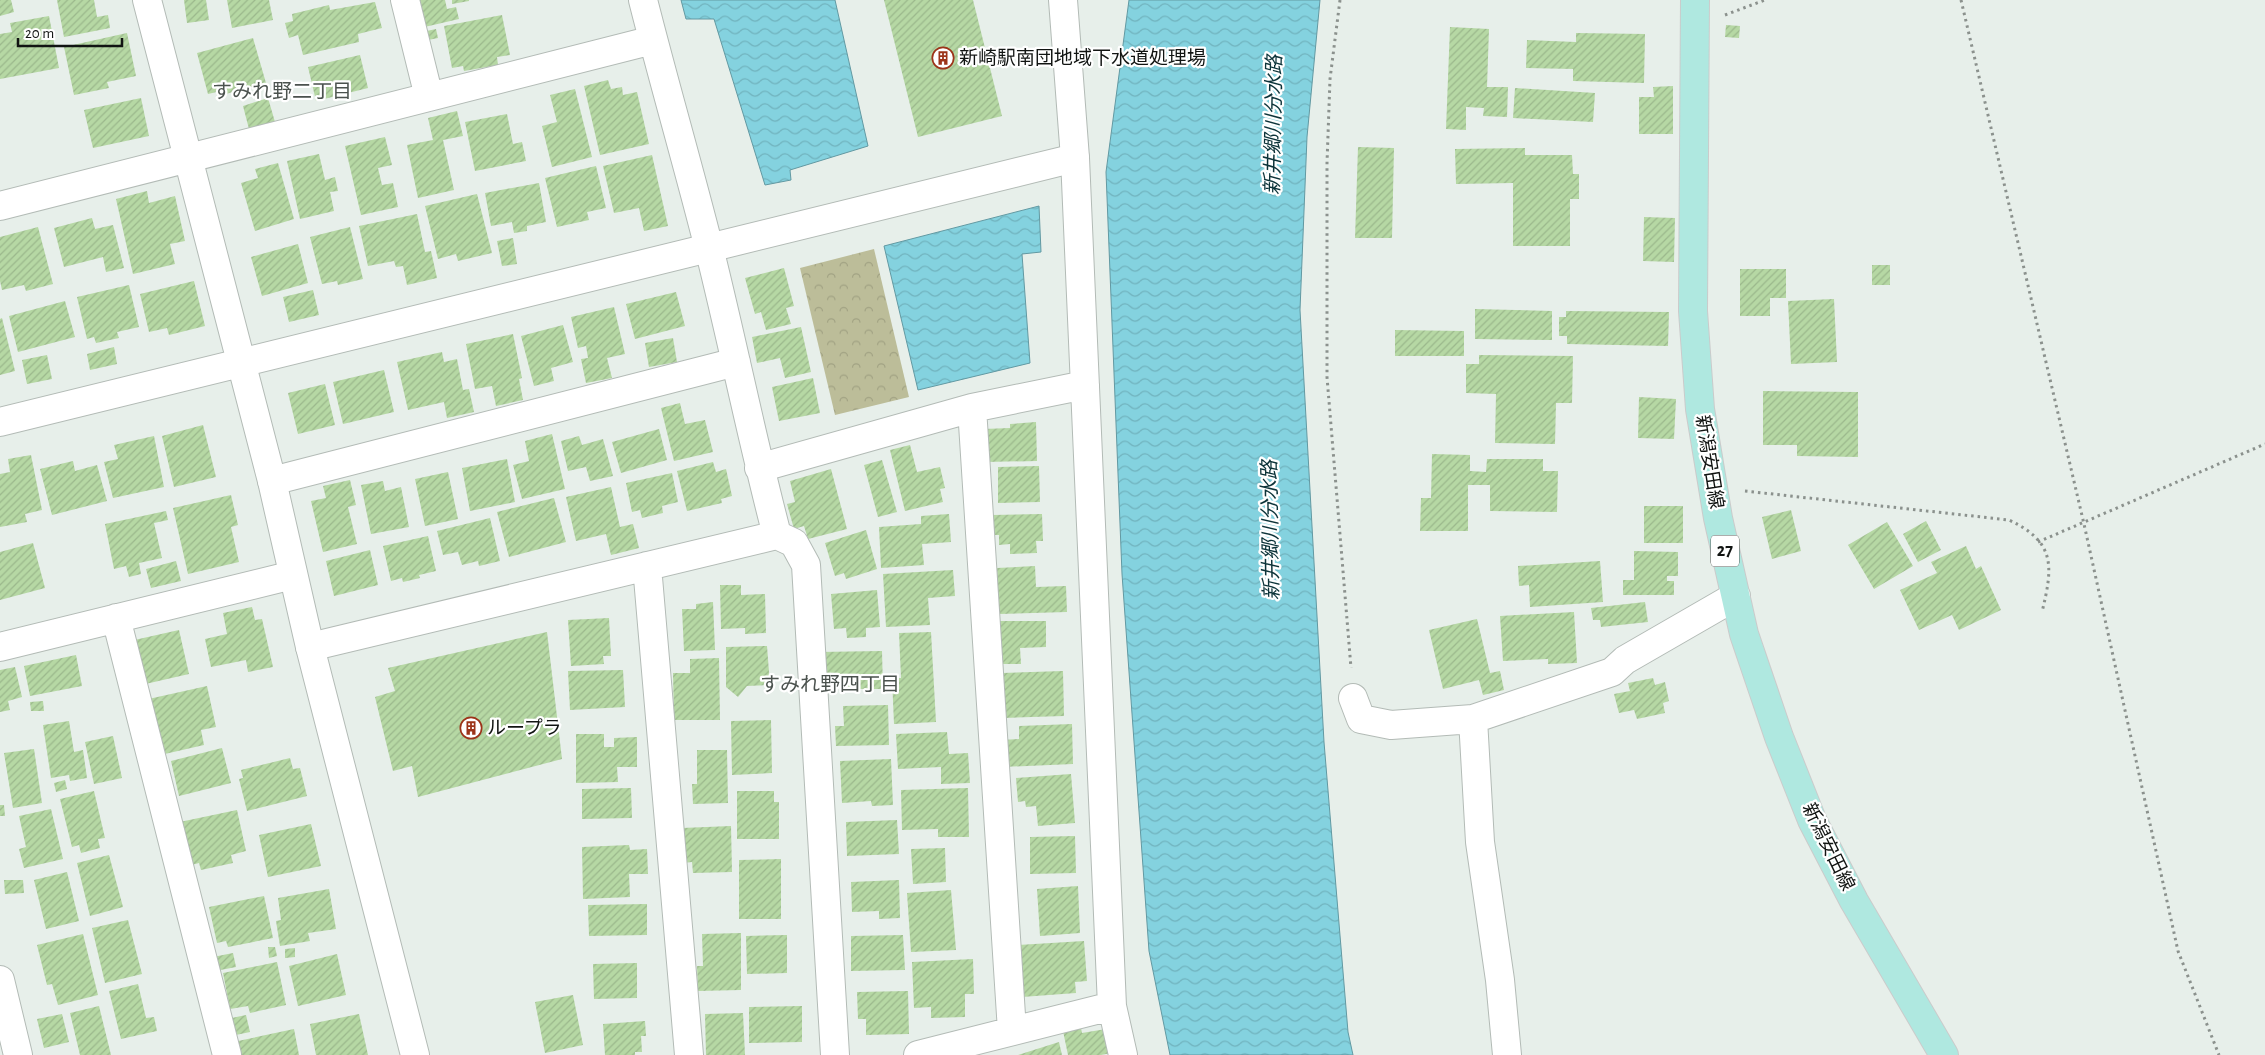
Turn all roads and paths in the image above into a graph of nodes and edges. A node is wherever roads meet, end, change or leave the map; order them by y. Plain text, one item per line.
1 (147, 0) edge
2 (405, 0) edge
3 (643, 0) edge
4 (1063, 0) edge
5 (1340, 0) edge
6 (1695, 0) edge
7 (1765, 0) edge
8 (1961, 0) edge
9 (1694, 27) junction
10 (653, 40) junction
11 (429, 97) junction
12 (189, 158) junction
13 (1076, 158) junction
14 (1, 201) edge
15 (708, 247) junction
16 (241, 362) junction
17 (736, 362) junction
18 (1085, 385) junction
19 (972, 408) junction
20 (0, 422) edge
21 (2265, 444) edge
22 (759, 468) junction
23 (272, 481) junction
24 (1712, 487) junction
25 (2084, 524) junction
26 (777, 535) junction
27 (2038, 542) junction
28 (646, 566) junction
29 (292, 575) junction
30 (1736, 596) junction
31 (2042, 612) dead end
32 (116, 618) junction
33 (0, 647) edge
34 (310, 647) junction
35 (1353, 698) joint
36 (1473, 719) junction
37 (0, 980) edge
38 (1112, 1006) junction
39 (1012, 1031) junction
40 (18, 1055) edge
41 (227, 1055) edge
42 (415, 1055) edge
43 (689, 1055) edge
44 (835, 1055) edge
45 (918, 1055) edge
46 (1123, 1055) edge
47 (1507, 1055) edge
48 (1944, 1055) edge
49 (2219, 1055) edge

1 - 12 street
2 - 11 street
3 - 10 street
4 - 13 street
5 - 35 path
6 - 9 main road, 新潟安田線 / 27
7 - 9 path
8 - 25 path
9 - 24 main road, 新潟安田線 / 27
10 - 11 street
10 - 15 street
11 - 12 street
12 - 14 street
12 - 16 street
13 - 15 street
13 - 18 street
15 - 16 street
15 - 17 street
16 - 20 street
16 - 23 street
17 - 22 street
17 - 23 street
18 - 19 street
18 - 38 street
19 - 22 street
19 - 39 street
21 - 25 path
22 - 26 street
23 - 29 street
24 - 27 path
24 - 30 main road, 新潟安田線 / 27
25 - 27 path
25 - 49 path
26 - 28 street
26 - 44 street
27 - 31 path
28 - 34 street
28 - 43 street
29 - 32 street
29 - 34 street
30 - 36 street
30 - 48 main road, 新潟安田線 / 27
32 - 33 street
32 - 41 street
34 - 42 street
35 - 36 street
36 - 47 street
37 - 40 street
38 - 39 street
38 - 46 street
39 - 45 street

